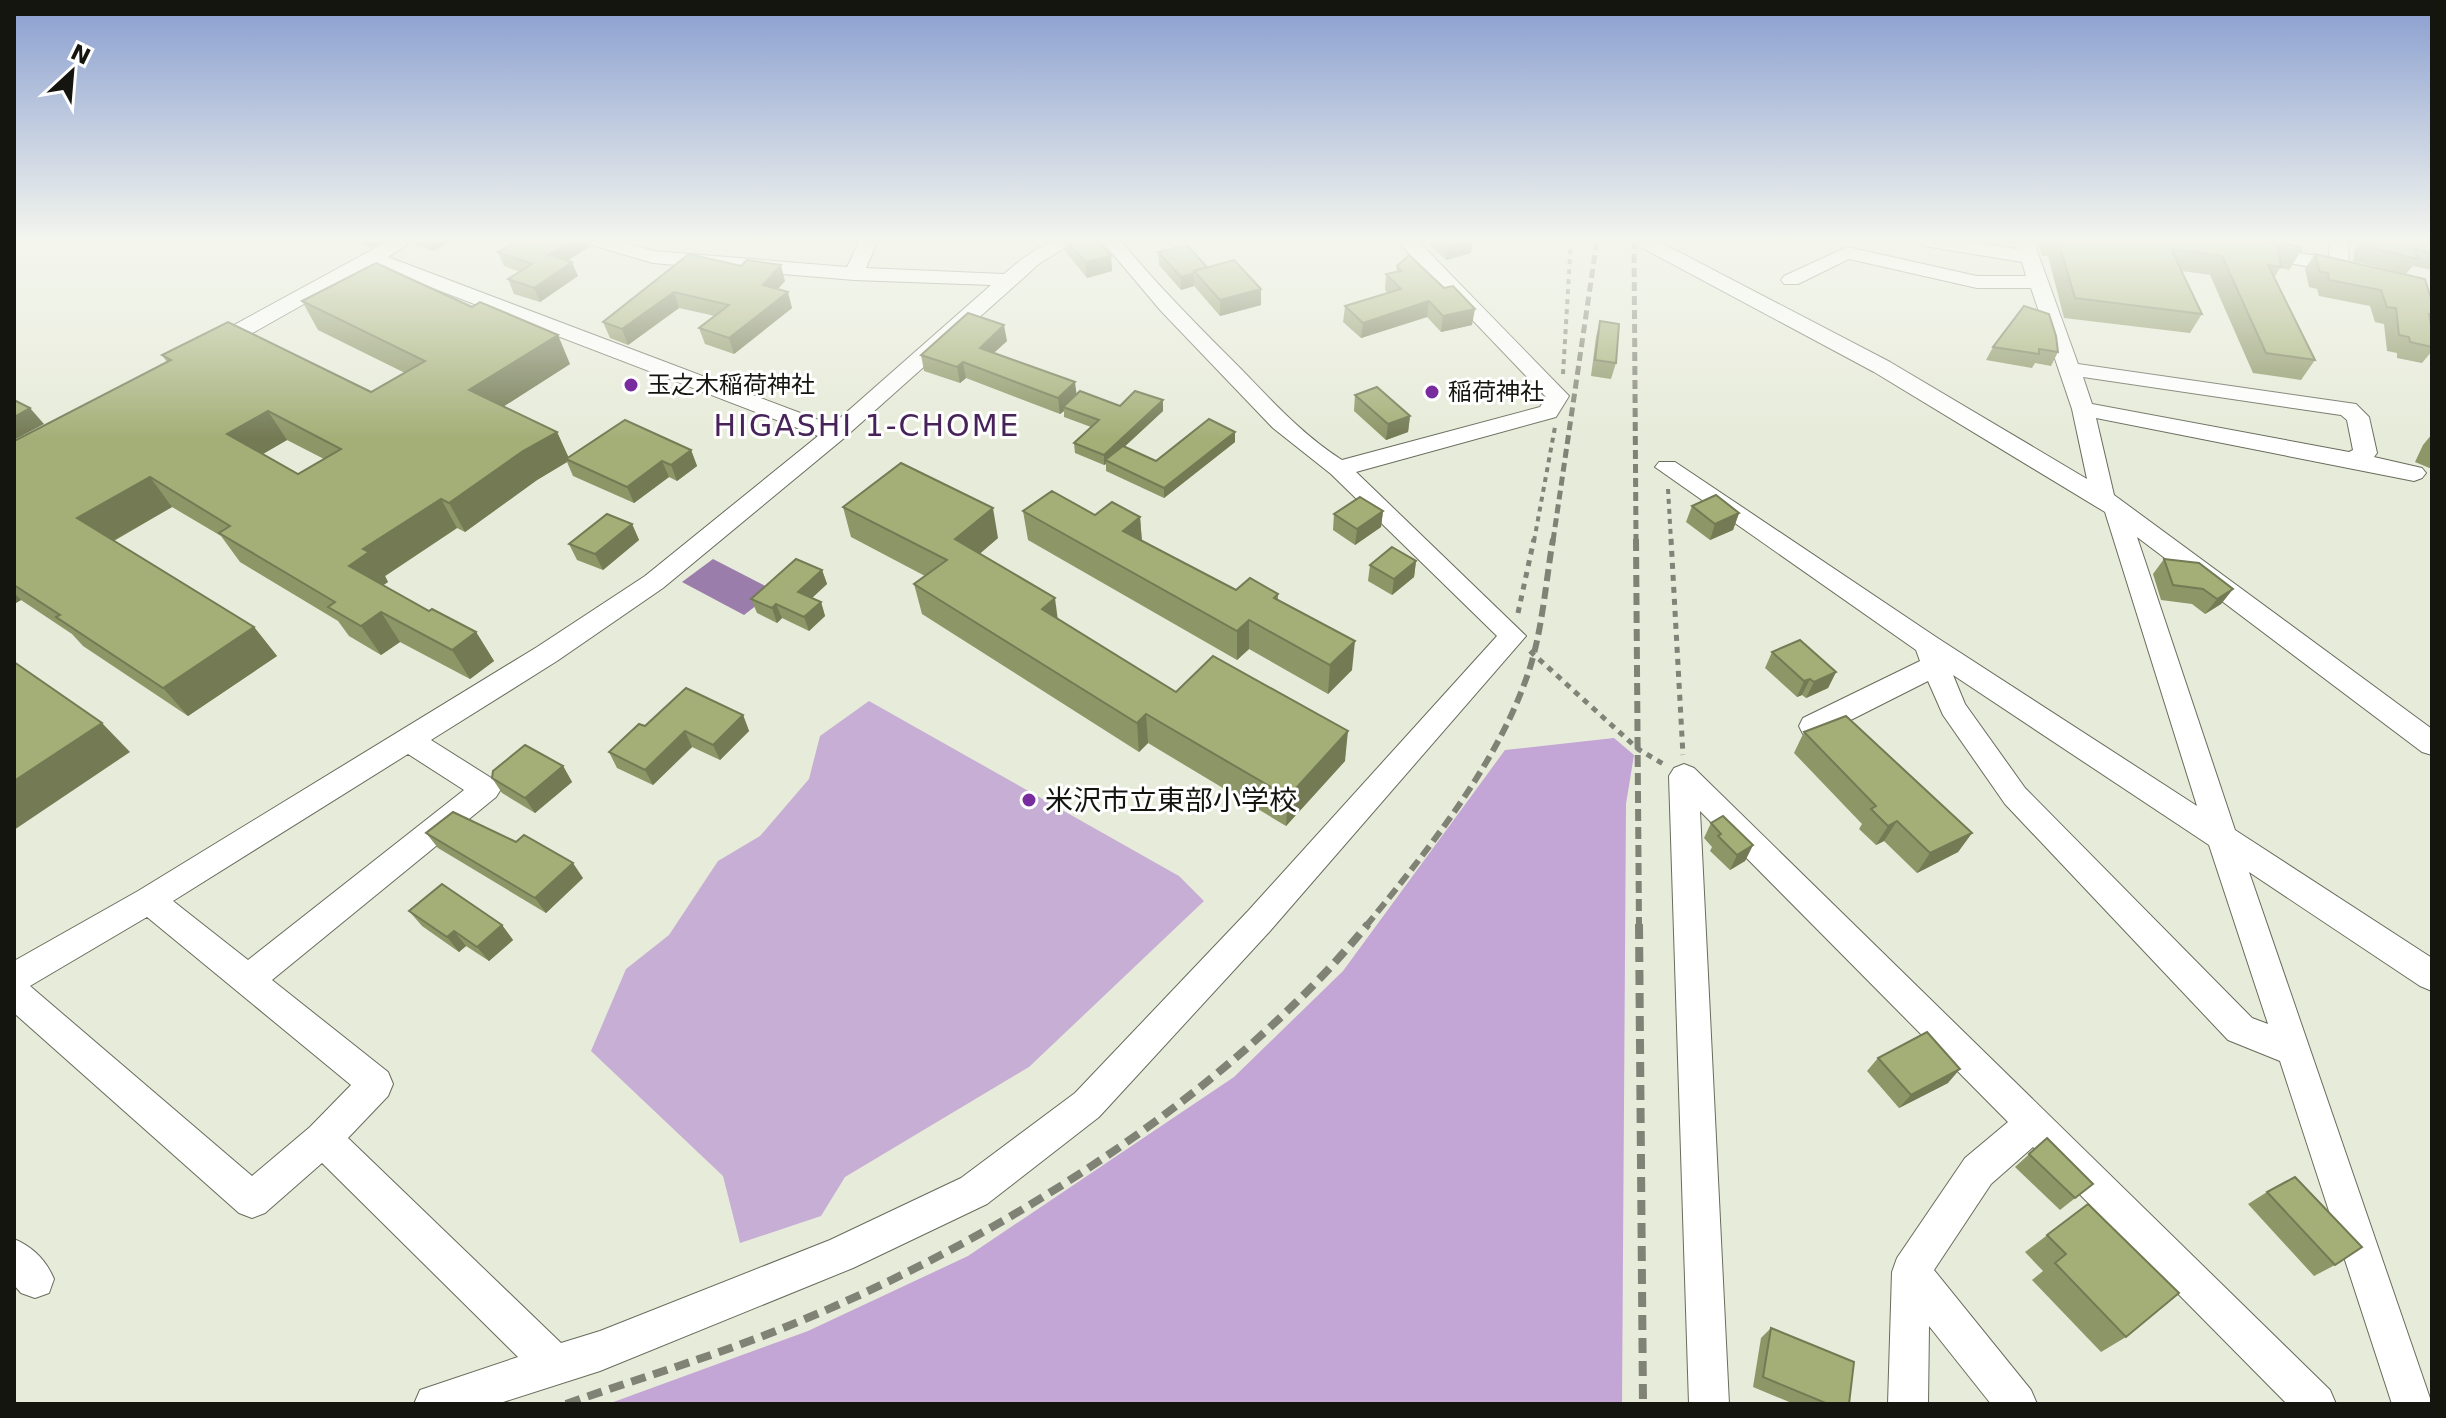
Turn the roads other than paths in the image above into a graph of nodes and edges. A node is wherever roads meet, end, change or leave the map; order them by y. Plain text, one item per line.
1 (285, 306) edge
2 (499, 306) edge
3 (979, 306) edge
4 (1166, 306) edge
5 (1470, 306) edge
6 (1768, 306) edge
7 (2048, 306) edge
8 (189, 359) edge
9 (2070, 369) junction
10 (2083, 409) junction
11 (835, 434) junction
12 (2352, 460) junction
13 (1667, 467) road end
14 (1339, 469) junction
15 (2414, 473) dead end
16 (2110, 504) junction
17 (1932, 654) junction
18 (1813, 726) edge
19 (408, 740) junction
20 (2432, 744) edge
21 (2221, 835) junction
22 (149, 900) junction
23 (2432, 976) edge
24 (14, 978) edge
25 (249, 979) junction
26 (14, 992) edge
27 (2293, 1050) junction
28 (2033, 1123) junction
29 (323, 1139) junction
30 (1911, 1272) junction
31 (555, 1365) junction
32 (434, 1404) edge
33 (1709, 1404) edge
34 (1908, 1404) edge
35 (2017, 1404) edge
36 (2316, 1404) edge
37 (2412, 1404) edge

1 - 8 street
2 - 11 street
3 - 11 street
4 - 14 street
5 - 14 street
6 - 16 street
7 - 9 street
9 - 10 street
9 - 12 street
10 - 12 street
10 - 16 street
11 - 19 street
12 - 15 street
13 - 17 street
14 - 31 street
16 - 20 street
16 - 21 street
17 - 18 street
17 - 21 street
17 - 27 street
19 - 22 street
19 - 25 street
21 - 23 street
21 - 27 street
22 - 24 street
22 - 25 street
25 - 29 street
26 - 29 street
27 - 37 street
28 - 30 street
28 - 33 street
28 - 36 street
29 - 31 street
30 - 34 street
30 - 35 street
31 - 32 street

